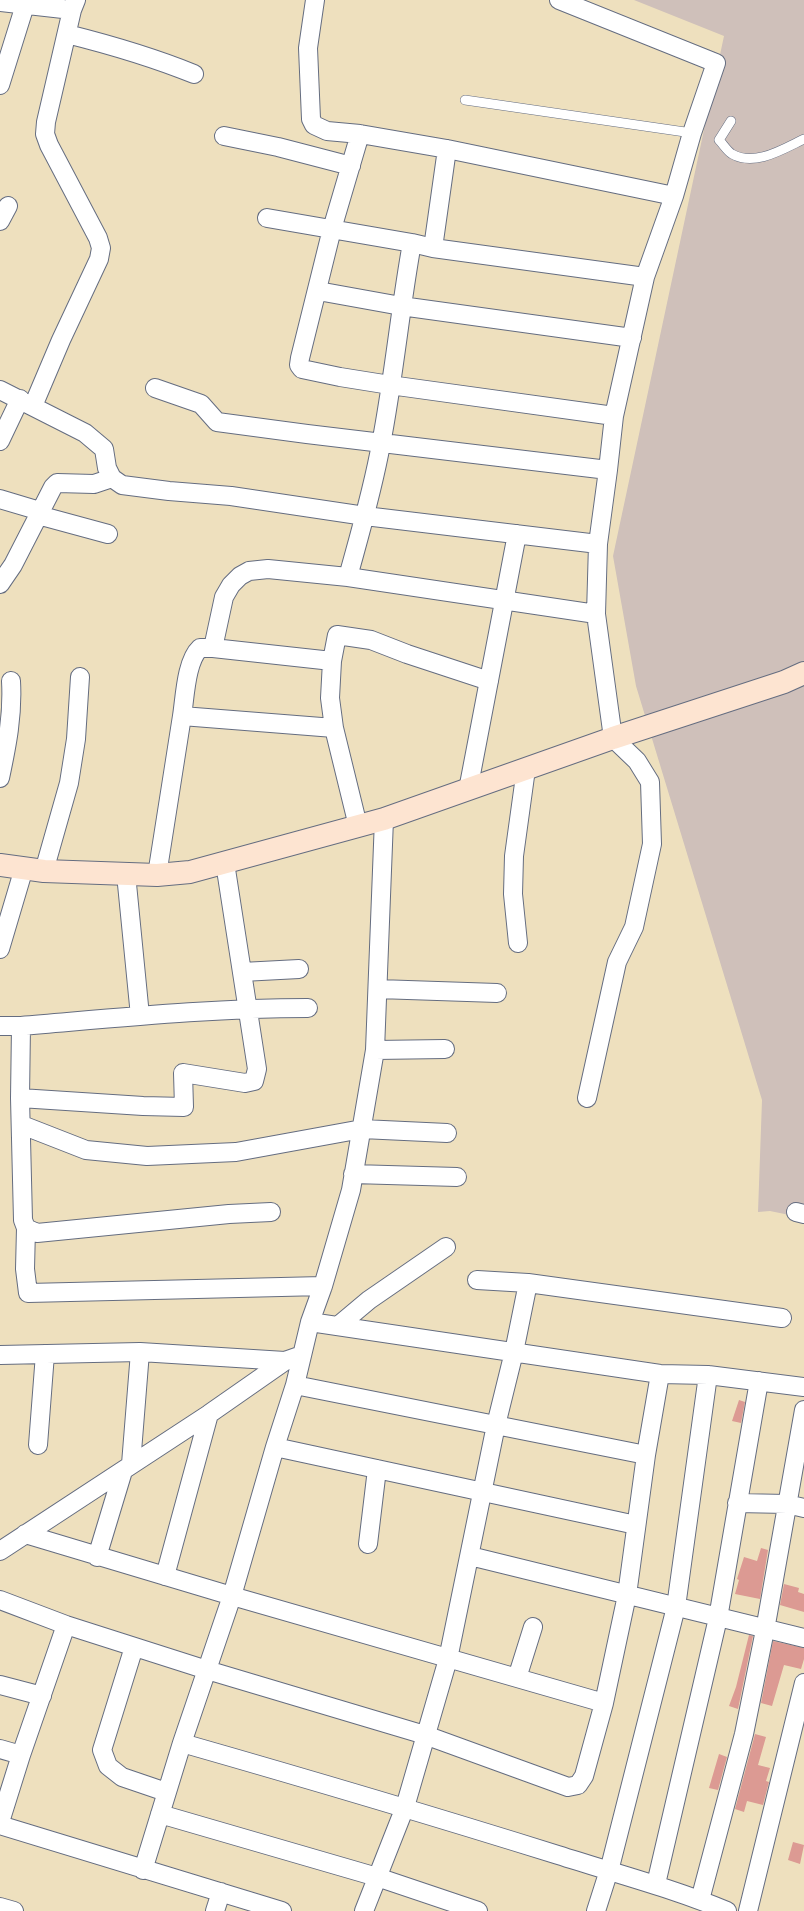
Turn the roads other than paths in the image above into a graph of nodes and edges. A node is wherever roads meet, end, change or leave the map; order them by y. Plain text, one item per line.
1 (315, 0) edge
2 (559, 0) edge
3 (0, 2) edge
4 (25, 5) junction
5 (74, 5) edge
6 (67, 34) junction
7 (194, 74) dead end
8 (0, 85) edge
9 (465, 100) dead end
10 (731, 121) dead end
11 (692, 133) junction
12 (360, 134) junction
13 (224, 136) dead end
14 (804, 139) edge
15 (447, 149) junction
16 (351, 166) junction
17 (674, 196) junction
18 (267, 218) dead end
19 (332, 229) junction
20 (412, 243) junction
21 (433, 248) junction
22 (645, 277) junction
23 (318, 291) junction
24 (401, 306) junction
25 (632, 338) junction
26 (390, 385) junction
27 (155, 388) dead end
28 (0, 390) edge
29 (27, 402) junction
30 (614, 416) junction
31 (0, 441) edge
32 (381, 443) junction
33 (608, 470) junction
34 (112, 478) junction
35 (0, 499) edge
36 (39, 513) junction
37 (365, 516) junction
38 (108, 534) dead end
39 (517, 534) junction
40 (598, 544) junction
41 (348, 576) junction
42 (0, 584) edge
43 (504, 600) junction
44 (596, 614) junction
45 (213, 648) junction
46 (332, 660) junction
47 (804, 673) edge
48 (80, 677) dead end
49 (11, 681) dead end
50 (489, 681) junction
51 (182, 716) junction
52 (334, 728) junction
53 (613, 738) junction
54 (526, 769) junction
55 (0, 778) edge
56 (468, 790) junction
57 (384, 819) junction
58 (358, 826) junction
59 (225, 863) junction
60 (0, 865) edge
61 (34, 869) junction
62 (126, 874) junction
63 (157, 875) junction
64 (518, 943) dead end
65 (0, 949) edge
66 (299, 969) dead end
67 (242, 972) junction
68 (378, 989) junction
69 (497, 993) dead end
70 (248, 1008) junction
71 (308, 1008) dead end
72 (140, 1016) junction
73 (0, 1026) edge
74 (21, 1026) junction
75 (445, 1049) dead end
76 (375, 1050) junction
77 (20, 1098) junction
78 (587, 1098) dead end
79 (22, 1125) junction
80 (362, 1129) junction
81 (447, 1133) dead end
82 (353, 1174) junction
83 (457, 1176) dead end
84 (271, 1212) dead end
85 (26, 1228) junction
86 (446, 1247) dead end
87 (477, 1280) dead end
88 (528, 1283) junction
89 (324, 1286) junction
90 (782, 1318) dead end
91 (310, 1322) junction
92 (338, 1326) junction
93 (140, 1352) junction
94 (514, 1352) junction
95 (45, 1354) junction
96 (0, 1355) edge
97 (302, 1356) junction
98 (285, 1361) junction
99 (660, 1374) junction
100 (708, 1375) junction
101 (760, 1382) junction
102 (296, 1385) junction
103 (804, 1387) edge
104 (804, 1410) edge
105 (209, 1414) junction
106 (496, 1425) junction
107 (38, 1445) dead end
108 (275, 1447) junction
109 (646, 1455) junction
110 (127, 1467) junction
111 (377, 1469) junction
112 (484, 1492) junction
113 (737, 1503) junction
114 (796, 1506) edge
115 (636, 1525) junction
116 (25, 1534) junction
117 (368, 1544) dead end
118 (0, 1551) edge
119 (470, 1556) junction
120 (97, 1557) junction
121 (165, 1576) junction
122 (627, 1595) junction
123 (232, 1596) junction
124 (0, 1600) edge
125 (676, 1607) junction
126 (718, 1618) junction
127 (66, 1625) junction
128 (533, 1627) dead end
129 (765, 1630) junction
130 (804, 1638) edge
131 (134, 1647) junction
132 (448, 1659) junction
133 (207, 1670) junction
134 (517, 1678) junction
135 (804, 1683) edge
136 (0, 1685) edge
137 (42, 1696) junction
138 (604, 1703) junction
139 (425, 1735) junction
140 (182, 1743) junction
141 (0, 1749) edge
142 (21, 1755) junction
143 (166, 1792) junction
144 (405, 1807) junction
145 (160, 1814) junction
146 (0, 1824) edge
147 (143, 1870) junction
148 (609, 1872) junction
149 (377, 1877) junction
150 (656, 1884) junction
151 (221, 1892) junction
152 (700, 1900) junction
153 (0, 1907) edge
154 (14, 1911) edge
155 (215, 1911) edge
156 (282, 1911) edge
157 (364, 1911) edge
158 (478, 1911) edge
159 (596, 1911) edge
160 (727, 1911) edge
161 (748, 1911) edge

1 - 12 street
2 - 11 street
3 - 4 street
4 - 5 street
4 - 8 street
5 - 6 street
6 - 7 street
6 - 29 street
9 - 11 lane
10 - 14 lane
11 - 17 street
12 - 15 street
12 - 16 street
13 - 16 street
15 - 17 street
15 - 21 street
16 - 19 street
17 - 22 street
18 - 19 street
19 - 20 street
19 - 23 street
20 - 21 street
20 - 24 street
21 - 22 street
22 - 25 street
23 - 24 street
23 - 26 street
24 - 25 street
24 - 26 street
25 - 30 street
26 - 30 street
26 - 32 street
27 - 32 street
28 - 29 street
29 - 31 street
29 - 34 street
30 - 33 street
32 - 33 street
32 - 37 street
33 - 40 street
34 - 36 street
34 - 37 street
35 - 36 street
36 - 38 street
36 - 42 street
37 - 39 street
37 - 41 street
39 - 40 street
39 - 43 street
40 - 44 street
41 - 43 street
41 - 45 street
43 - 44 street
43 - 50 street
44 - 53 street
45 - 46 street
45 - 51 street
46 - 50 street
46 - 52 street
47 - 53 street
48 - 61 street
49 - 55 street
50 - 56 street
51 - 52 street
51 - 63 street
52 - 58 street
53 - 54 street
53 - 78 street
54 - 56 street
54 - 64 street
56 - 57 street
57 - 58 street
57 - 68 street
58 - 59 street
59 - 63 street
59 - 67 street
60 - 61 street
61 - 62 street
61 - 65 street
62 - 63 street
62 - 72 street
66 - 67 street
67 - 70 street
68 - 69 street
68 - 76 street
70 - 71 street
70 - 72 street
70 - 77 street
72 - 74 street
73 - 74 street
74 - 77 street
75 - 76 street
76 - 80 street
77 - 79 street
79 - 80 street
79 - 85 street
80 - 81 street
80 - 82 street
82 - 83 street
82 - 89 street
84 - 85 street
85 - 89 street
86 - 92 street
87 - 88 street
88 - 90 street
88 - 94 street
89 - 91 street
91 - 92 street
91 - 97 street
92 - 94 street
93 - 95 street
93 - 98 street
93 - 110 street
94 - 99 street
94 - 106 street
95 - 96 street
95 - 107 street
97 - 98 street
97 - 102 street
98 - 105 street
99 - 100 street
99 - 109 street
100 - 101 street
100 - 125 street
101 - 103 street
101 - 113 street
102 - 106 street
102 - 108 street
104 - 114 street
105 - 110 street
105 - 121 street
106 - 109 street
106 - 112 street
108 - 111 street
108 - 123 street
109 - 115 street
110 - 116 street
110 - 120 street
111 - 112 street
111 - 117 street
112 - 115 street
112 - 119 street
113 - 114 street
113 - 126 street
114 - 129 street
115 - 122 street
116 - 118 street
116 - 120 street
119 - 122 street
119 - 132 street
120 - 121 street
121 - 123 street
122 - 125 street
122 - 138 street
123 - 132 street
123 - 133 street
124 - 127 street
125 - 126 street
125 - 148 street
126 - 129 street
126 - 150 street
127 - 131 street
127 - 137 street
128 - 134 street
129 - 130 street
129 - 152 street
131 - 133 street
131 - 143 street
132 - 134 street
132 - 139 street
133 - 139 street
133 - 140 street
134 - 138 street
135 - 161 street
136 - 137 street
137 - 142 street
138 - 139 street
139 - 144 street
140 - 143 street
140 - 144 street
141 - 142 street
142 - 146 street
143 - 145 street
144 - 148 street
144 - 149 street
145 - 147 street
145 - 149 street
146 - 147 street
147 - 151 street
148 - 150 street
148 - 159 street
149 - 157 street
149 - 158 street
150 - 152 street
151 - 155 street
151 - 156 street
152 - 160 street
153 - 154 street

